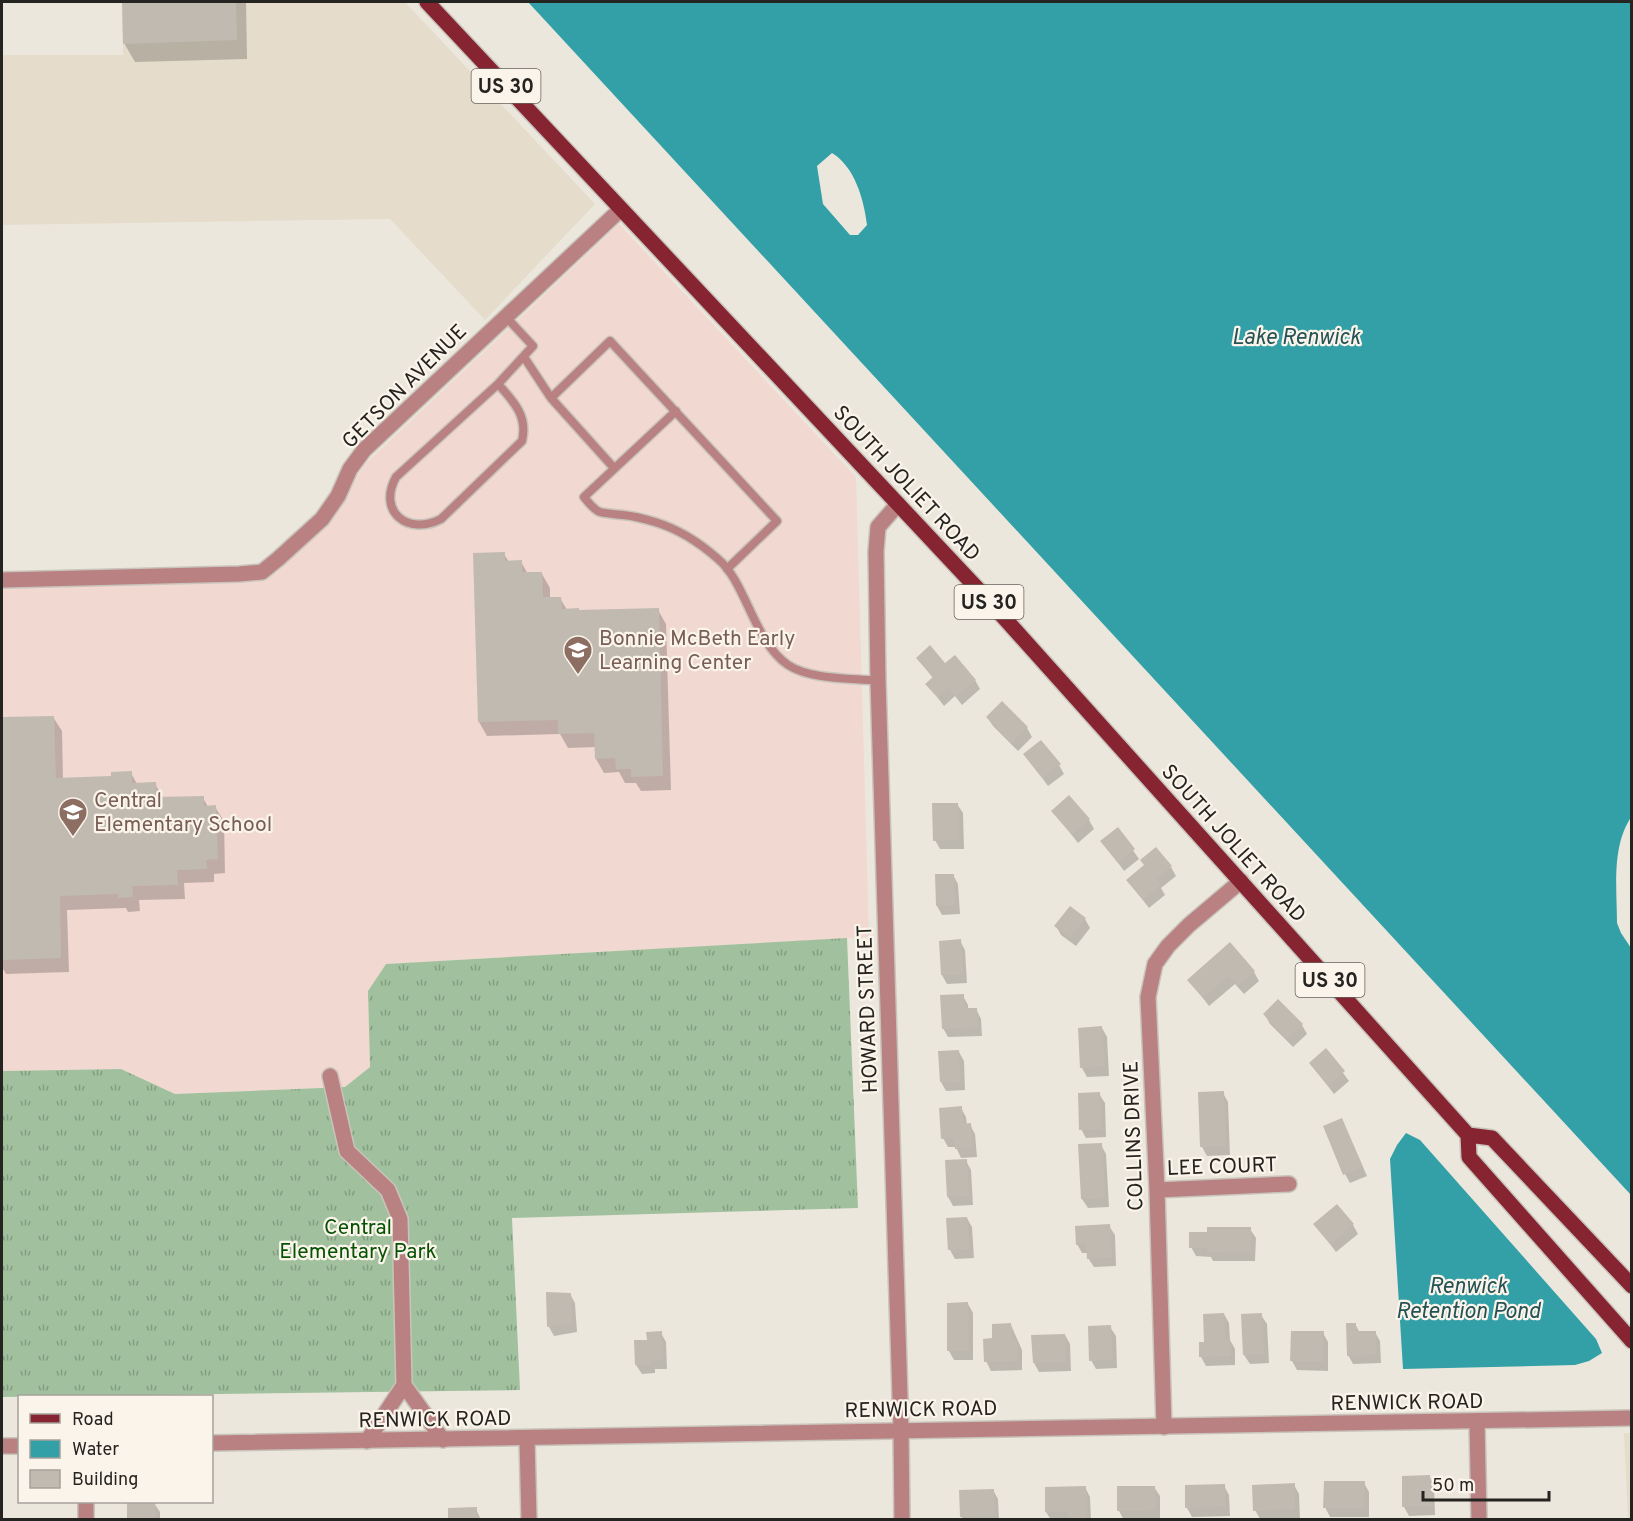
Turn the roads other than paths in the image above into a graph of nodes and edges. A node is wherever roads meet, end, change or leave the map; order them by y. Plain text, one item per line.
1 (427, 2) edge
2 (621, 209) junction
3 (505, 316) junction
4 (524, 357) junction
5 (498, 384) junction
6 (551, 398) junction
7 (676, 411) junction
8 (615, 468) junction
9 (898, 504) junction
10 (727, 569) junction
11 (2, 580) edge
12 (878, 681) junction
13 (1241, 881) junction
14 (330, 1076) dead end
15 (1468, 1135) junction
16 (1289, 1184) dead end
17 (1157, 1190) junction
18 (1632, 1286) edge
19 (1632, 1341) edge
20 (404, 1386) junction
21 (1632, 1418) edge
22 (1477, 1421) junction
23 (1164, 1427) junction
24 (902, 1430) junction
25 (527, 1438) junction
26 (443, 1440) junction
27 (367, 1441) junction
28 (213, 1443) edge
29 (2, 1446) edge
30 (18, 1446) edge
31 (86, 1503) edge
32 (86, 1520) edge
33 (529, 1520) edge
34 (902, 1520) edge
35 (1479, 1520) edge

1 - 2 main road, SOUTH JOLIET ROAD / US 30
2 - 3 street, GETSON AVENUE
2 - 9 main road, SOUTH JOLIET ROAD / US 30
3 - 4 lane
3 - 11 street, GETSON AVENUE
4 - 5 lane
4 - 6 lane
5 - 5 lane
6 - 7 lane
6 - 8 lane
7 - 8 lane
7 - 10 lane
8 - 10 lane
9 - 12 street, HOWARD STREET
9 - 13 main road, SOUTH JOLIET ROAD / US 30
10 - 12 lane
12 - 24 street, HOWARD STREET
13 - 15 main road, SOUTH JOLIET ROAD / US 30
13 - 17 street, COLLINS DRIVE
14 - 20 street
15 - 18 main road
15 - 19 main road, SOUTH JOLIET ROAD / US 30
16 - 17 street, LEE COURT
17 - 23 street, COLLINS DRIVE
20 - 26 street
20 - 27 street
21 - 22 street, RENWICK ROAD
22 - 23 street, RENWICK ROAD
22 - 35 street
23 - 24 street, RENWICK ROAD
24 - 25 street, RENWICK ROAD
24 - 34 street, HOWARD STREET
25 - 26 street, RENWICK ROAD
25 - 33 street
26 - 27 street, RENWICK ROAD
27 - 28 street, RENWICK ROAD
29 - 30 street
31 - 32 street

